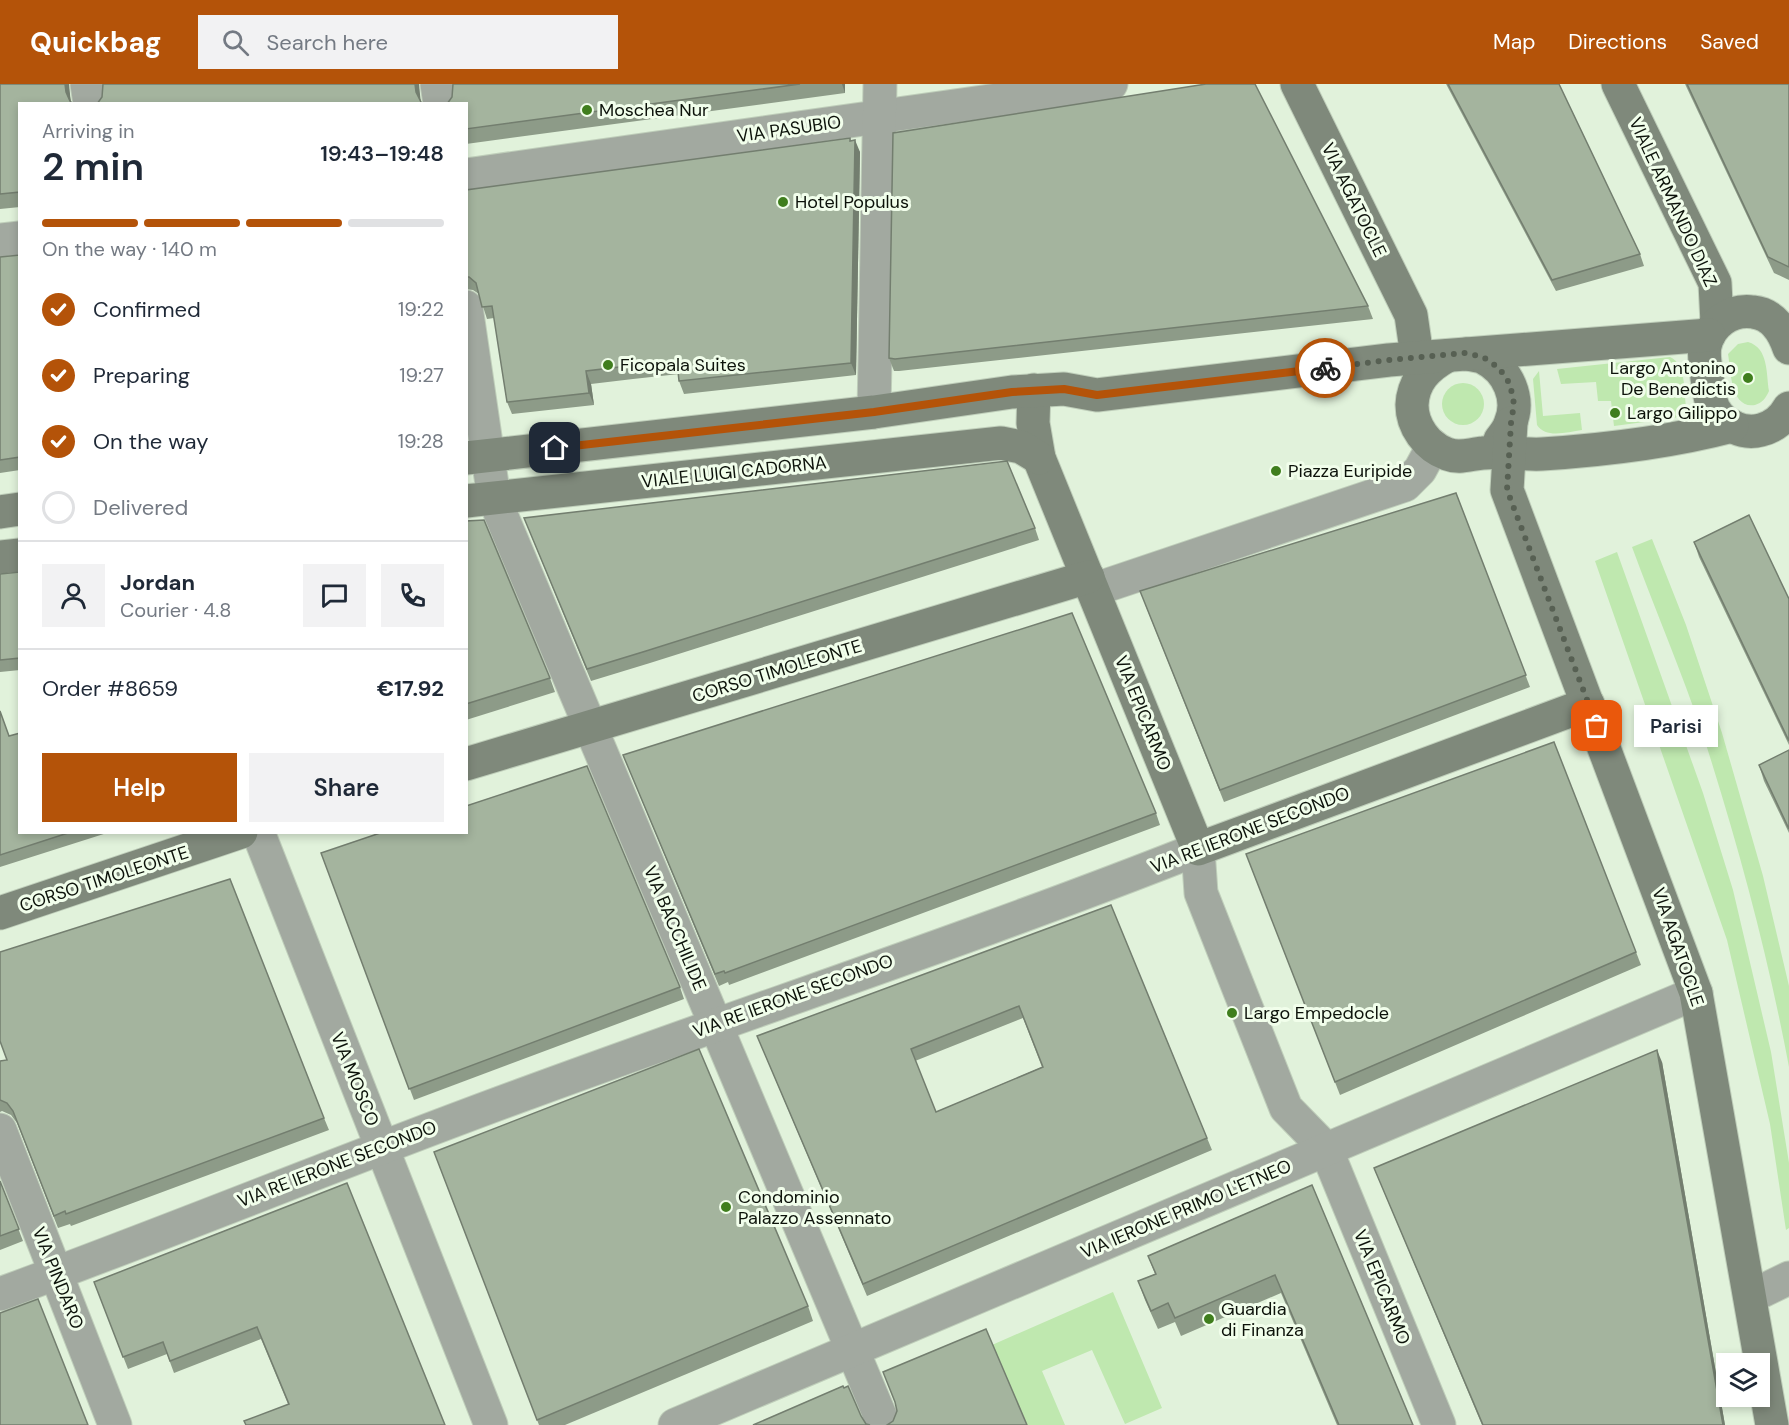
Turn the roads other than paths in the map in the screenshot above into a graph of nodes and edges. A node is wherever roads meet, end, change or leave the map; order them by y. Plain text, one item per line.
1 (87, 84) edge
2 (437, 84) edge
3 (880, 84) edge
4 (1111, 84) edge
5 (1297, 84) edge
6 (1618, 84) edge
7 (90, 102) edge
8 (440, 102) edge
9 (879, 117) junction
10 (468, 175) edge
11 (18, 238) edge
12 (0, 240) edge
13 (1778, 319) edge
14 (1713, 329) junction
15 (468, 337) edge
16 (1789, 348) edge
17 (1428, 361) junction
18 (1034, 390) junction
19 (1789, 408) edge
20 (874, 412) junction
21 (1745, 429) junction
22 (1433, 447) junction
23 (1789, 447) edge
24 (476, 457) edge
25 (1039, 458) junction
26 (1509, 460) junction
27 (480, 500) edge
28 (18, 509) edge
29 (0, 512) edge
30 (18, 555) edge
31 (0, 557) edge
32 (1090, 584) junction
33 (1588, 704) junction
34 (591, 728) junction
35 (468, 763) edge
36 (235, 834) edge
37 (259, 834) edge
38 (1198, 849) junction
39 (0, 913) edge
40 (1696, 993) junction
41 (715, 1024) junction
42 (0, 1130) edge
43 (381, 1146) junction
44 (1326, 1149) junction
45 (56, 1274) junction
46 (1789, 1278) edge
47 (0, 1294) edge
48 (1750, 1297) junction
49 (852, 1350) junction
50 (116, 1425) edge
51 (491, 1425) edge
52 (675, 1425) edge
53 (884, 1425) edge
54 (1439, 1425) edge
55 (1772, 1425) edge

1 - 7 street
2 - 8 street
3 - 9 street
4 - 9 street, VIA PASUBIO
5 - 17 main road, VIA AGATOCLE
6 - 14 main road, VIALE ARMANDO DIAZ
9 - 10 street, VIA PASUBIO
9 - 20 street
11 - 12 street
13 - 14 main road
13 - 16 main road
14 - 17 main road
14 - 21 main road, VIALE ARMANDO DIAZ
15 - 24 street, VIA BACCHILIDE
17 - 18 main road
17 - 22 main road
17 - 26 main road
18 - 20 main road
18 - 25 main road, VIA EPICARMO
19 - 21 main road
20 - 24 main road
21 - 23 main road
21 - 26 main road
22 - 26 main road
22 - 32 street
24 - 27 street, VIA BACCHILIDE
25 - 27 main road, VIALE LUIGI CADORNA
25 - 32 main road, VIA EPICARMO
26 - 33 main road, VIA AGATOCLE
27 - 34 street, VIA BACCHILIDE
28 - 29 main road
30 - 31 main road
32 - 34 main road, CORSO TIMOLEONTE
32 - 38 main road, VIA EPICARMO
33 - 38 main road, VIA RE IERONE SECONDO
33 - 40 main road, VIA AGATOCLE
34 - 35 main road, CORSO TIMOLEONTE
34 - 41 street, VIA BACCHILIDE
36 - 39 main road, CORSO TIMOLEONTE
37 - 43 street, VIA MOSCO
38 - 41 street, VIA RE IERONE SECONDO
38 - 44 street
40 - 44 street, VIA IERONE PRIMO L'ETNEO
40 - 48 main road, VIA AGATOCLE
41 - 43 street, VIA RE IERONE SECONDO
41 - 49 street, VIA BACCHILIDE
42 - 45 street, VIA PINDARO
43 - 45 street, VIA RE IERONE SECONDO
43 - 51 street, VIA MOSCO
44 - 49 street, VIA IERONE PRIMO L'ETNEO
44 - 54 street, VIA EPICARMO
45 - 47 street, VIA RE IERONE SECONDO
45 - 50 street, VIA PINDARO
46 - 48 street
48 - 55 main road, VIA AGATOCLE
49 - 52 street, VIA IERONE PRIMO L'ETNEO
49 - 53 street, VIA BACCHILIDE

